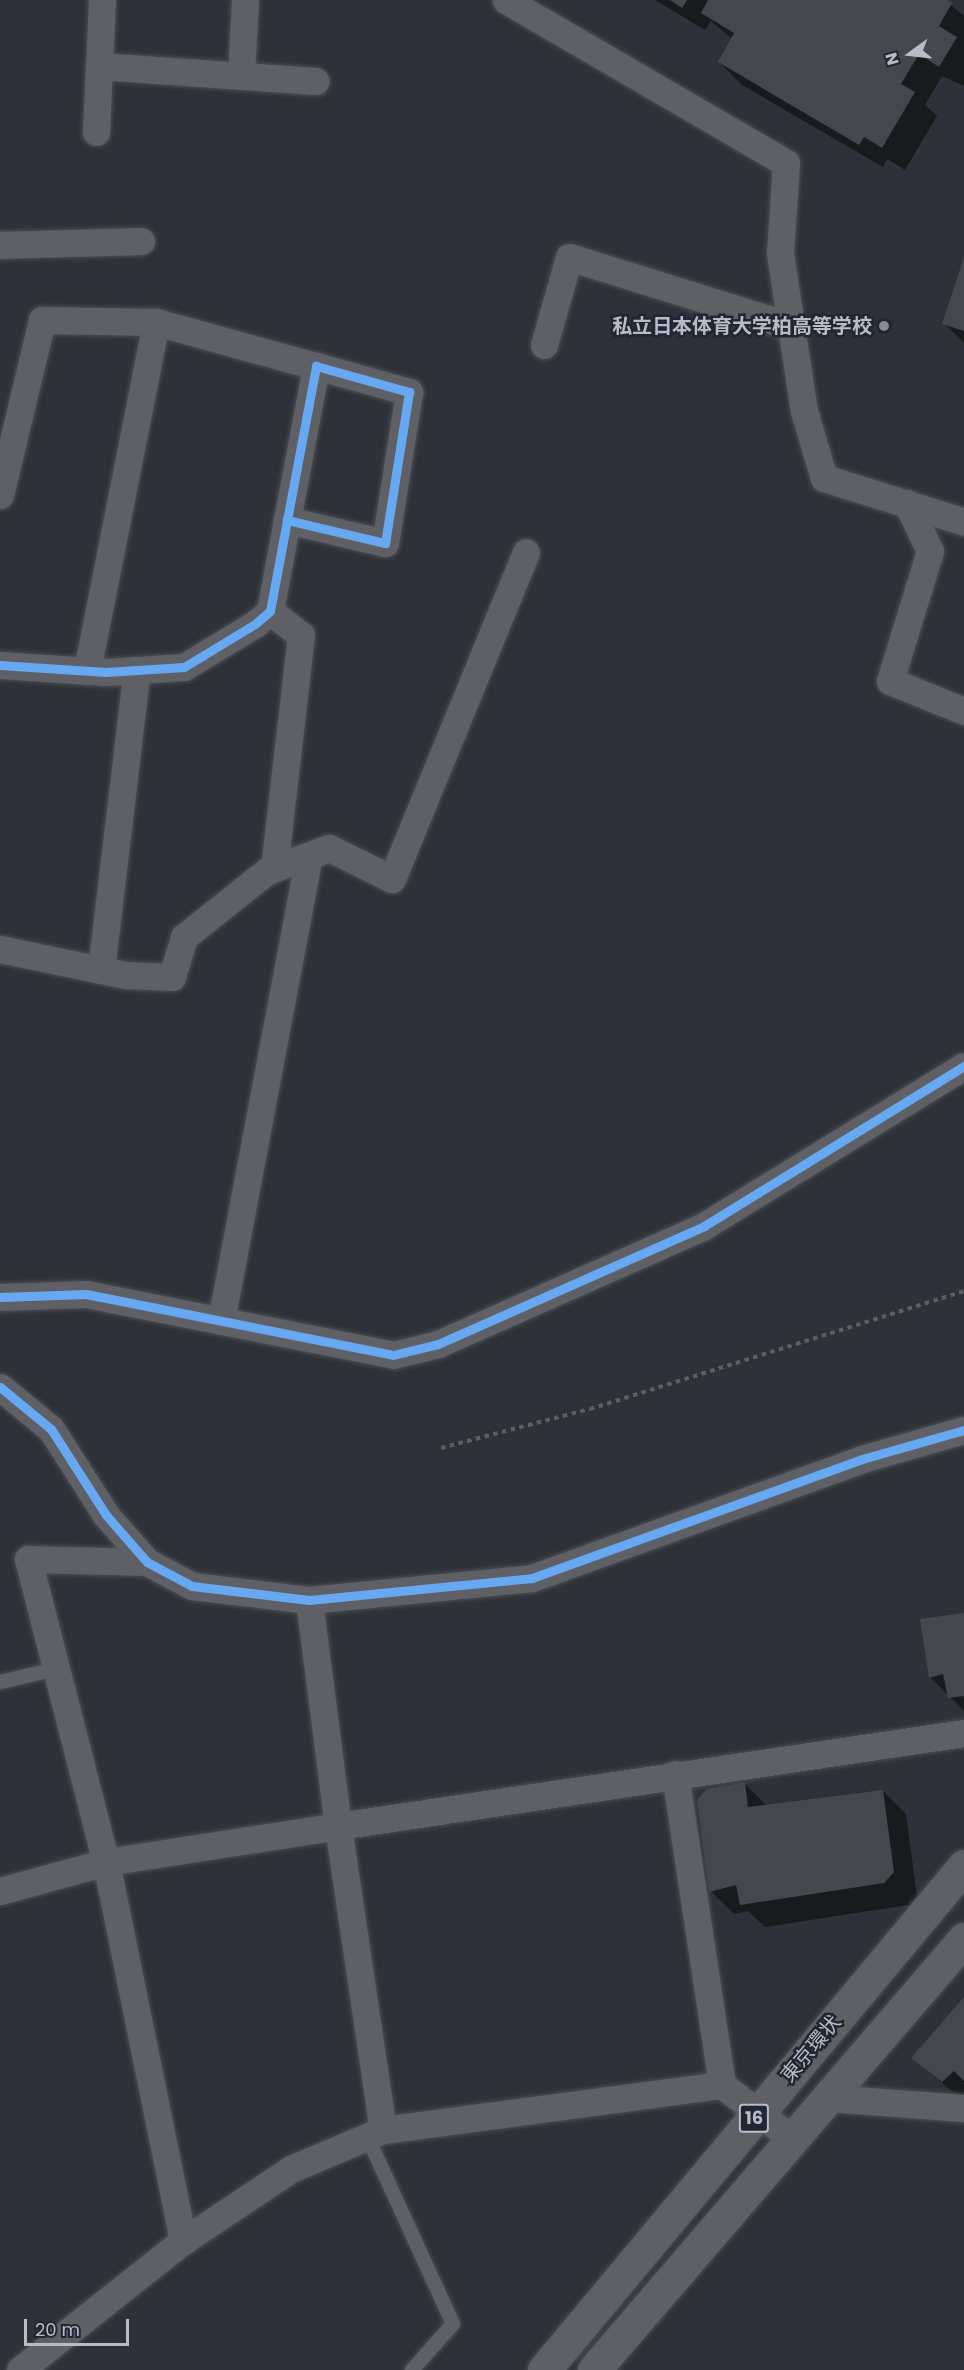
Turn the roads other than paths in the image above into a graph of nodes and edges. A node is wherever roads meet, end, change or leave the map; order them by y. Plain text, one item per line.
1 (102, 0) edge
2 (245, 0) edge
3 (506, 0) edge
4 (99, 66) junction
5 (241, 76) junction
6 (315, 81) dead end
7 (96, 132) dead end
8 (141, 241) dead end
9 (0, 244) edge
10 (156, 322) junction
11 (790, 326) junction
12 (544, 345) dead end
13 (316, 366) junction
14 (0, 495) edge
15 (907, 502) junction
16 (287, 520) junction
17 (964, 522) edge
18 (525, 552) dead end
19 (270, 611) junction
20 (0, 665) edge
21 (137, 670) junction
22 (87, 671) junction
23 (964, 711) edge
24 (309, 856) junction
25 (274, 868) junction
26 (0, 949) edge
27 (100, 970) junction
28 (964, 1066) edge
29 (0, 1297) edge
30 (221, 1321) junction
31 (0, 1387) edge
32 (964, 1430) edge
33 (147, 1563) junction
34 (309, 1600) junction
35 (56, 1669) junction
36 (0, 1682) edge
37 (964, 1733) edge
38 (675, 1774) junction
39 (338, 1826) junction
40 (106, 1862) junction
41 (964, 1866) edge
42 (0, 1891) edge
43 (964, 1939) edge
44 (722, 2085) junction
45 (828, 2098) junction
46 (964, 2108) edge
47 (758, 2113) junction
48 (375, 2133) junction
49 (793, 2139) junction
50 (183, 2241) junction
51 (20, 2370) edge
52 (412, 2370) edge
53 (544, 2370) edge
54 (594, 2370) edge

1 - 4 street
2 - 5 street
3 - 11 street
4 - 5 street
4 - 7 street
5 - 6 street
8 - 9 street
10 - 13 street
10 - 14 street
10 - 22 street
11 - 12 street
11 - 15 street
13 - 16 street
13 - 16 street
15 - 17 street
15 - 23 street
16 - 19 street
18 - 24 street
19 - 21 street
19 - 25 street
20 - 22 street
21 - 22 street
21 - 27 street
24 - 25 street
24 - 30 street
25 - 27 street
26 - 27 street
28 - 30 street
29 - 30 street
31 - 33 street
32 - 34 street
33 - 34 street
33 - 35 street
34 - 39 street
35 - 36 lane
35 - 40 street
37 - 38 street
38 - 39 street
38 - 44 street
39 - 40 street
39 - 48 street
40 - 42 street
40 - 50 street
41 - 47 highway, 東京環状 / 16
43 - 45 highway, 16
44 - 47 street
44 - 48 street
45 - 46 street
45 - 49 highway, 16
47 - 49 street
47 - 53 highway, 東京環状 / 16
48 - 50 street
48 - 52 lane
49 - 54 highway, 16
50 - 51 street

